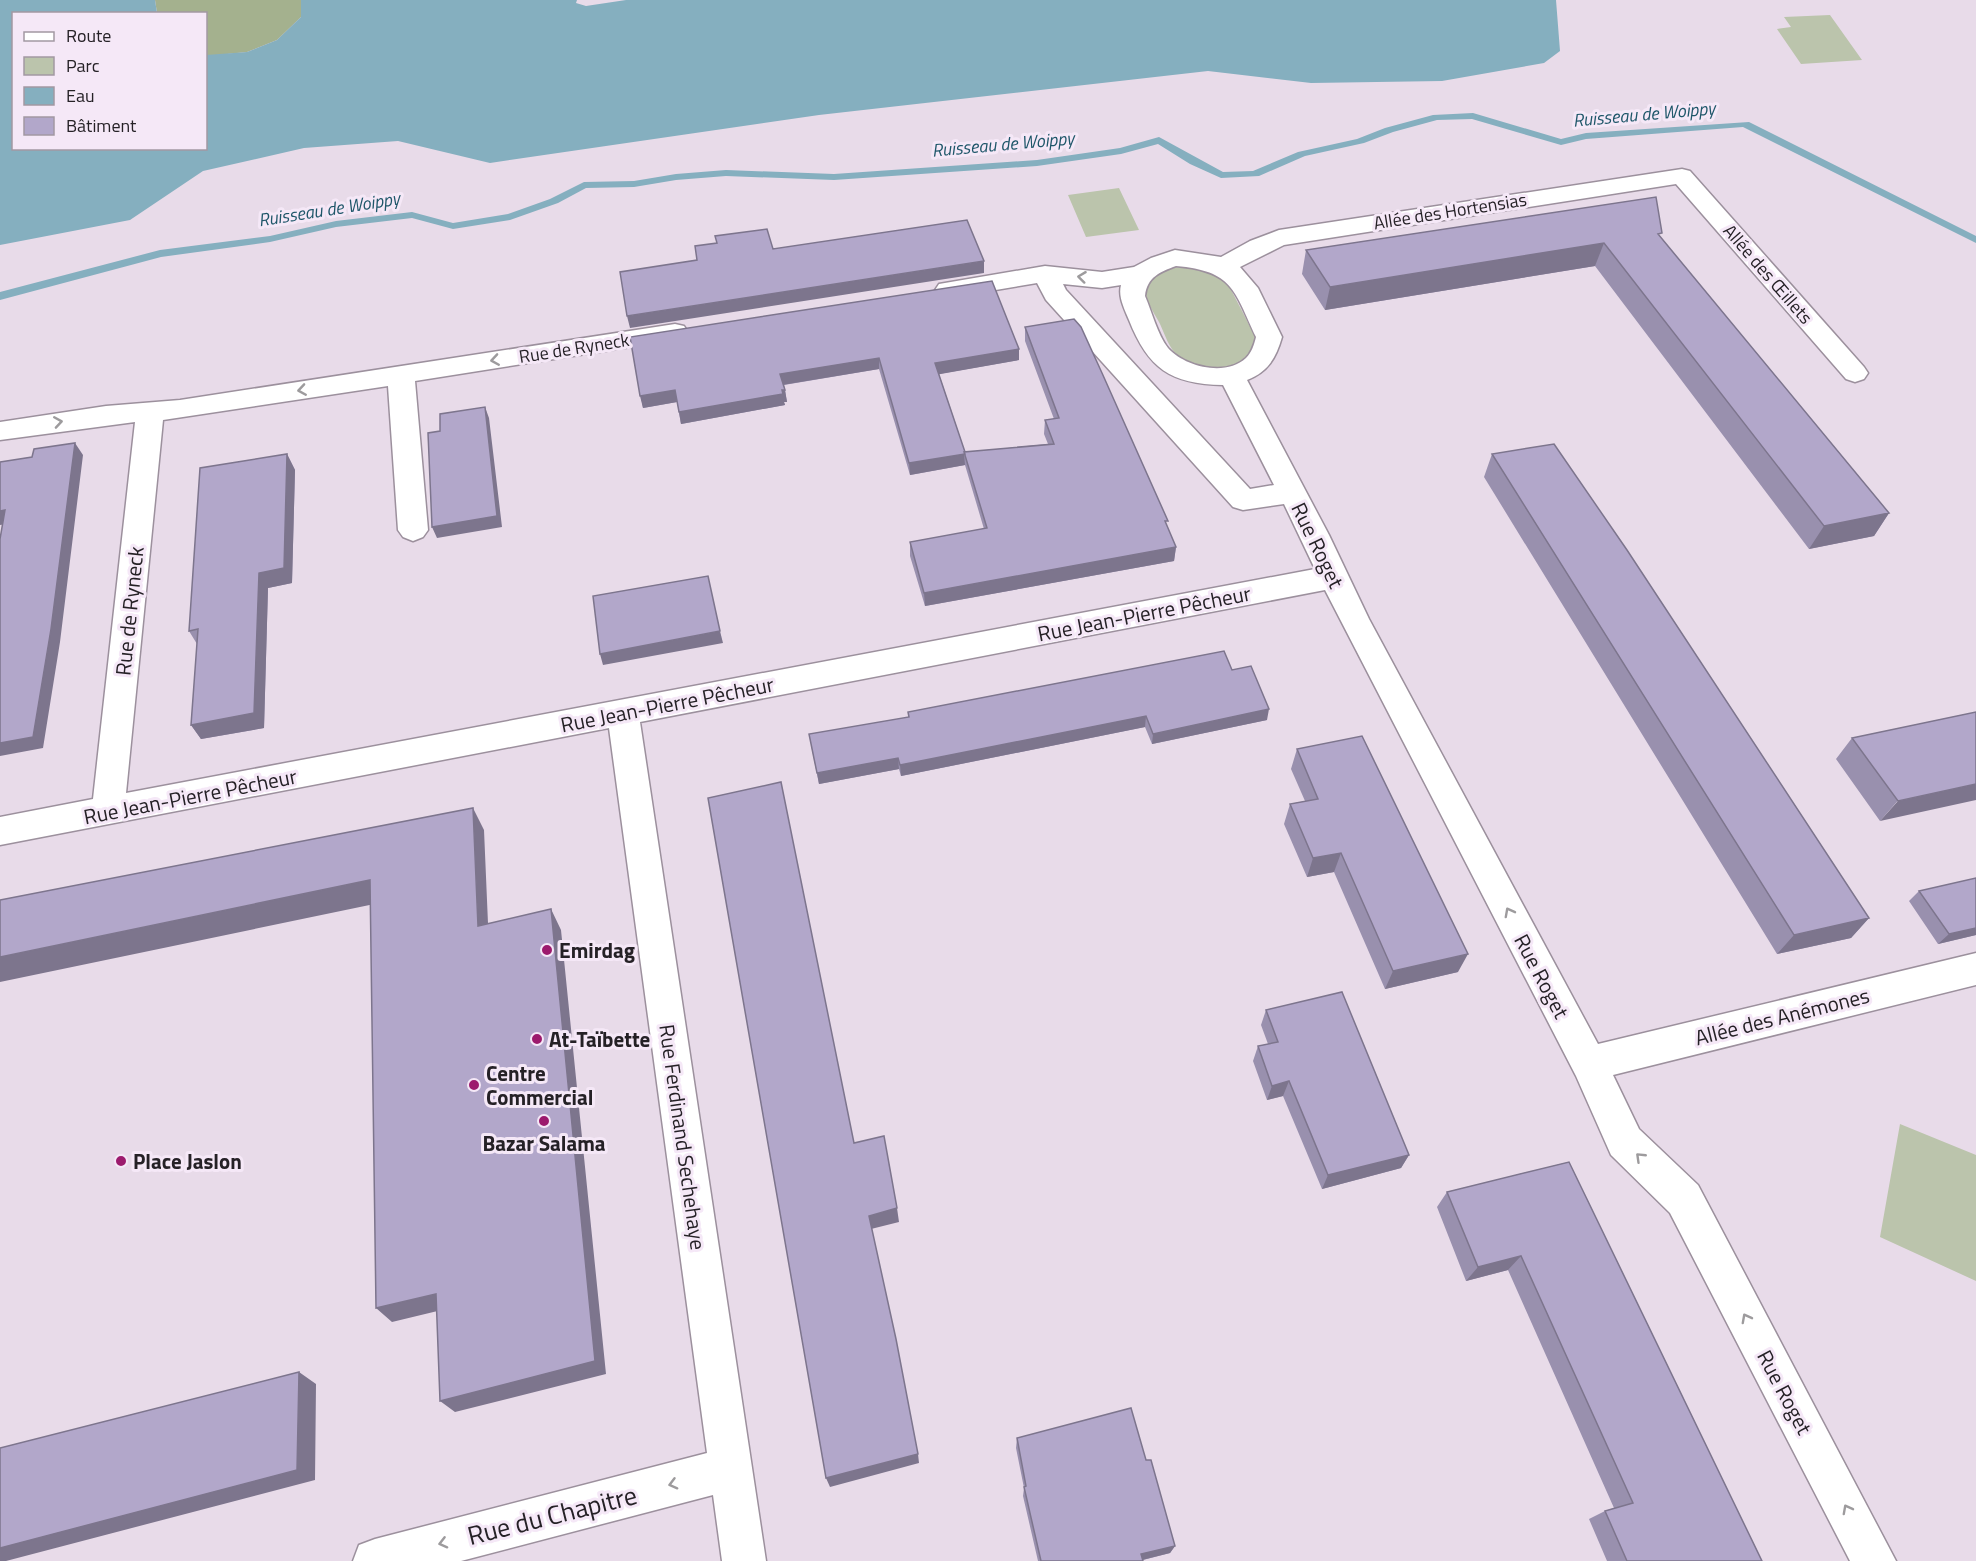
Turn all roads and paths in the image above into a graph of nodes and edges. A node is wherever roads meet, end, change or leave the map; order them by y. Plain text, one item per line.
1 (1682, 176) joint
2 (1224, 266) junction
3 (1045, 274) junction
4 (1140, 274) junction
5 (927, 293) edge
6 (694, 329) edge
7 (1855, 373) dead end
8 (401, 375) junction
9 (1231, 375) junction
10 (150, 412) junction
11 (0, 431) edge
12 (1292, 493) junction
13 (413, 530) dead end
14 (1334, 577) junction
15 (623, 713) junction
16 (108, 811) junction
17 (0, 831) edge
18 (1976, 969) edge
19 (1589, 1064) junction
20 (729, 1469) junction
21 (375, 1561) edge
22 (744, 1561) edge
23 (1874, 1561) edge

1 - 2 street, Allée des Hortensias
1 - 7 street, Allée des Œillets
2 - 4 street
2 - 9 street
4 -> 3 street
3 - 5 street
3 - 12 street
4 - 9 street
6 -> 8 street, Rue de Ryneck
8 -> 10 street, Rue de Ryneck
8 - 13 street
9 - 12 street, Rue Roget
11 -> 10 street, Rue de Ryneck
10 - 16 street, Rue de Ryneck
12 - 14 street, Rue Roget
14 - 15 street, Rue Jean-Pierre Pêcheur
19 -> 14 street, Rue Roget
15 - 16 street, Rue Jean-Pierre Pêcheur
15 - 20 street, Rue Ferdinand Sechehaye
16 - 17 street, Rue Jean-Pierre Pêcheur
18 - 19 street, Allée des Anémones
23 -> 19 street, Rue Roget
20 -> 21 street, Rue du Chapitre
20 - 22 street, Rue Ferdinand Sechehaye

